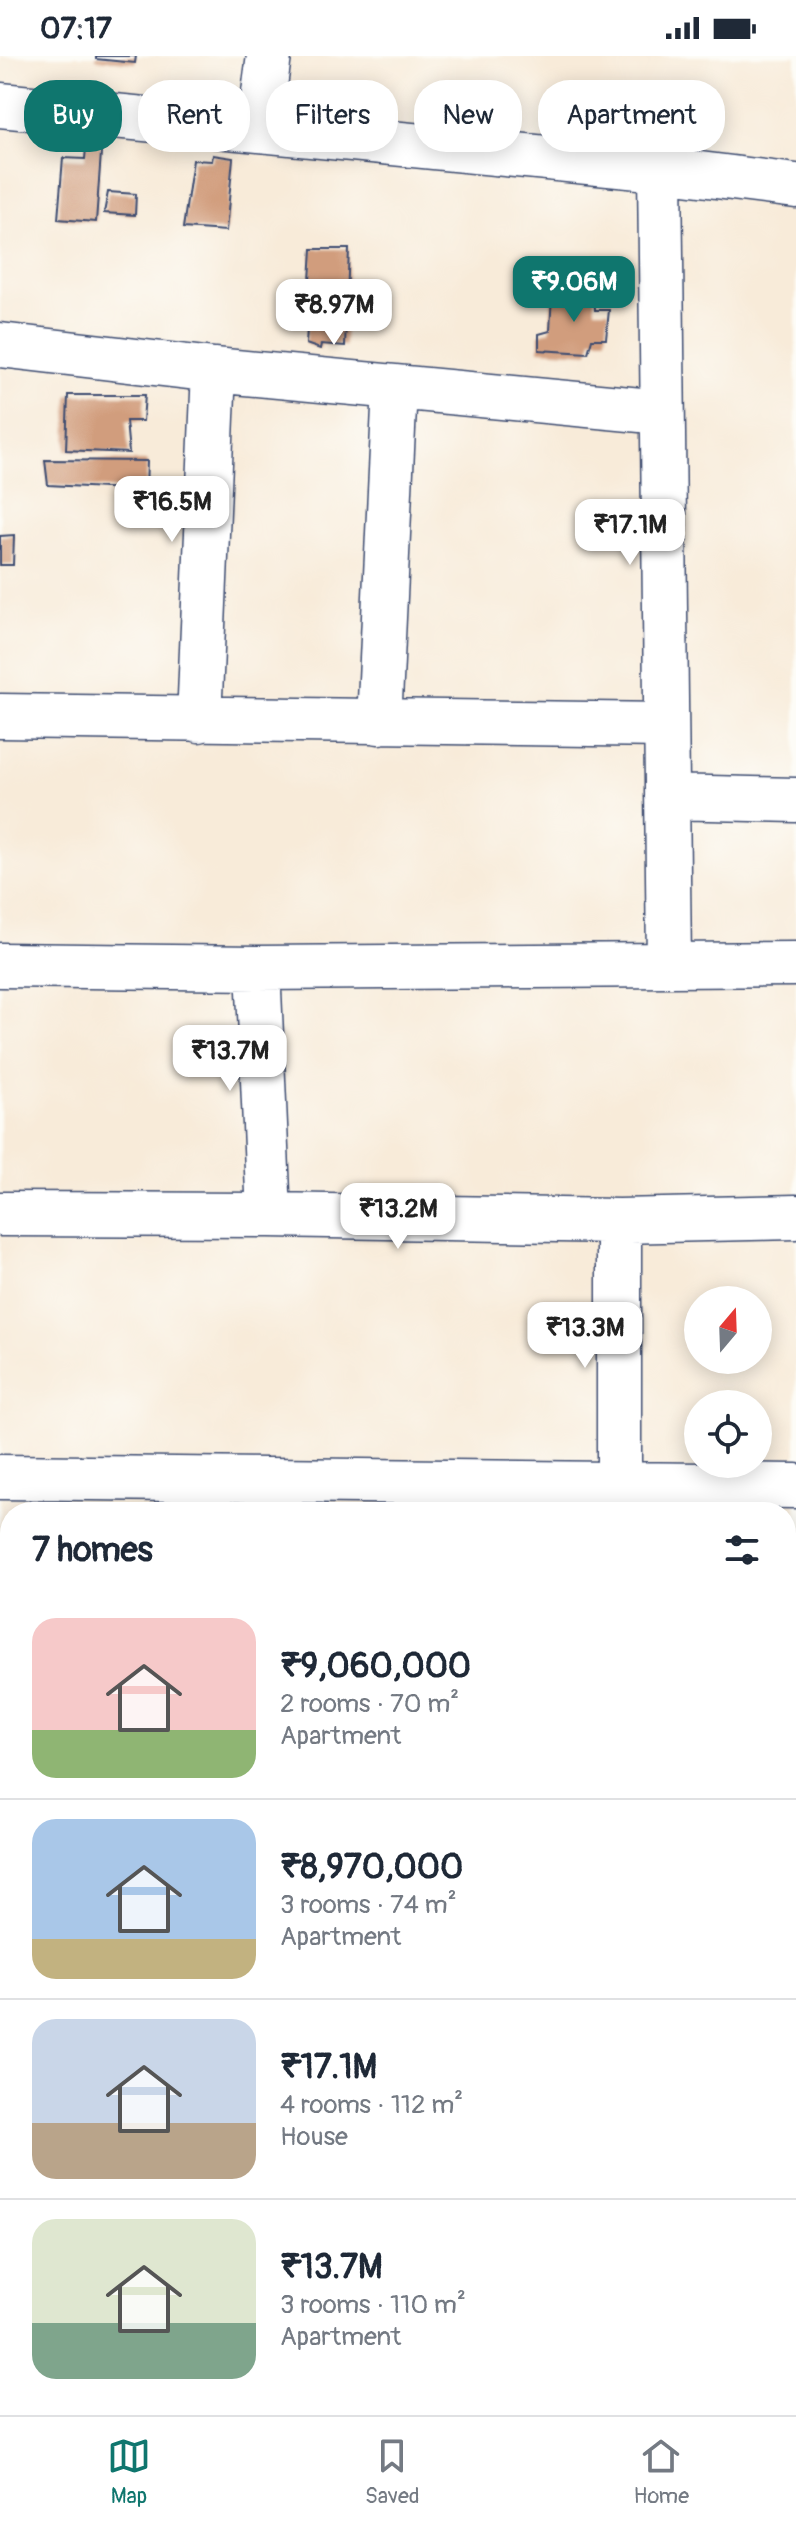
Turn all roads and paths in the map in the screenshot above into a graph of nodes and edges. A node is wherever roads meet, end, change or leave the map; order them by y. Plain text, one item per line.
1 (269, 56) edge
2 (0, 105) edge
3 (259, 130) junction
4 (660, 169) junction
5 (796, 186) edge
6 (0, 345) edge
7 (214, 370) junction
8 (395, 387) junction
9 (662, 412) junction
10 (0, 716) edge
11 (199, 720) junction
12 (379, 722) junction
13 (666, 725) junction
14 (667, 797) junction
15 (796, 800) edge
16 (669, 964) junction
17 (796, 964) edge
18 (0, 965) edge
19 (258, 968) junction
20 (0, 1214) edge
21 (269, 1215) junction
22 (796, 1217) edge
23 (619, 1221) junction
24 (0, 1477) edge
25 (796, 1486) edge
26 (621, 1498) edge

1 - 3 street
2 - 3 street
3 - 4 street
4 - 5 street
4 - 9 street
6 - 7 street
7 - 8 street
7 - 11 street
8 - 9 street
8 - 12 street
9 - 13 street
10 - 11 street
11 - 12 street
12 - 13 street
13 - 14 street
14 - 15 street
14 - 16 street
16 - 17 street
16 - 19 street
18 - 19 street
19 - 21 street
20 - 21 street
21 - 23 street
22 - 23 street
23 - 26 street
24 - 26 street
25 - 26 street

